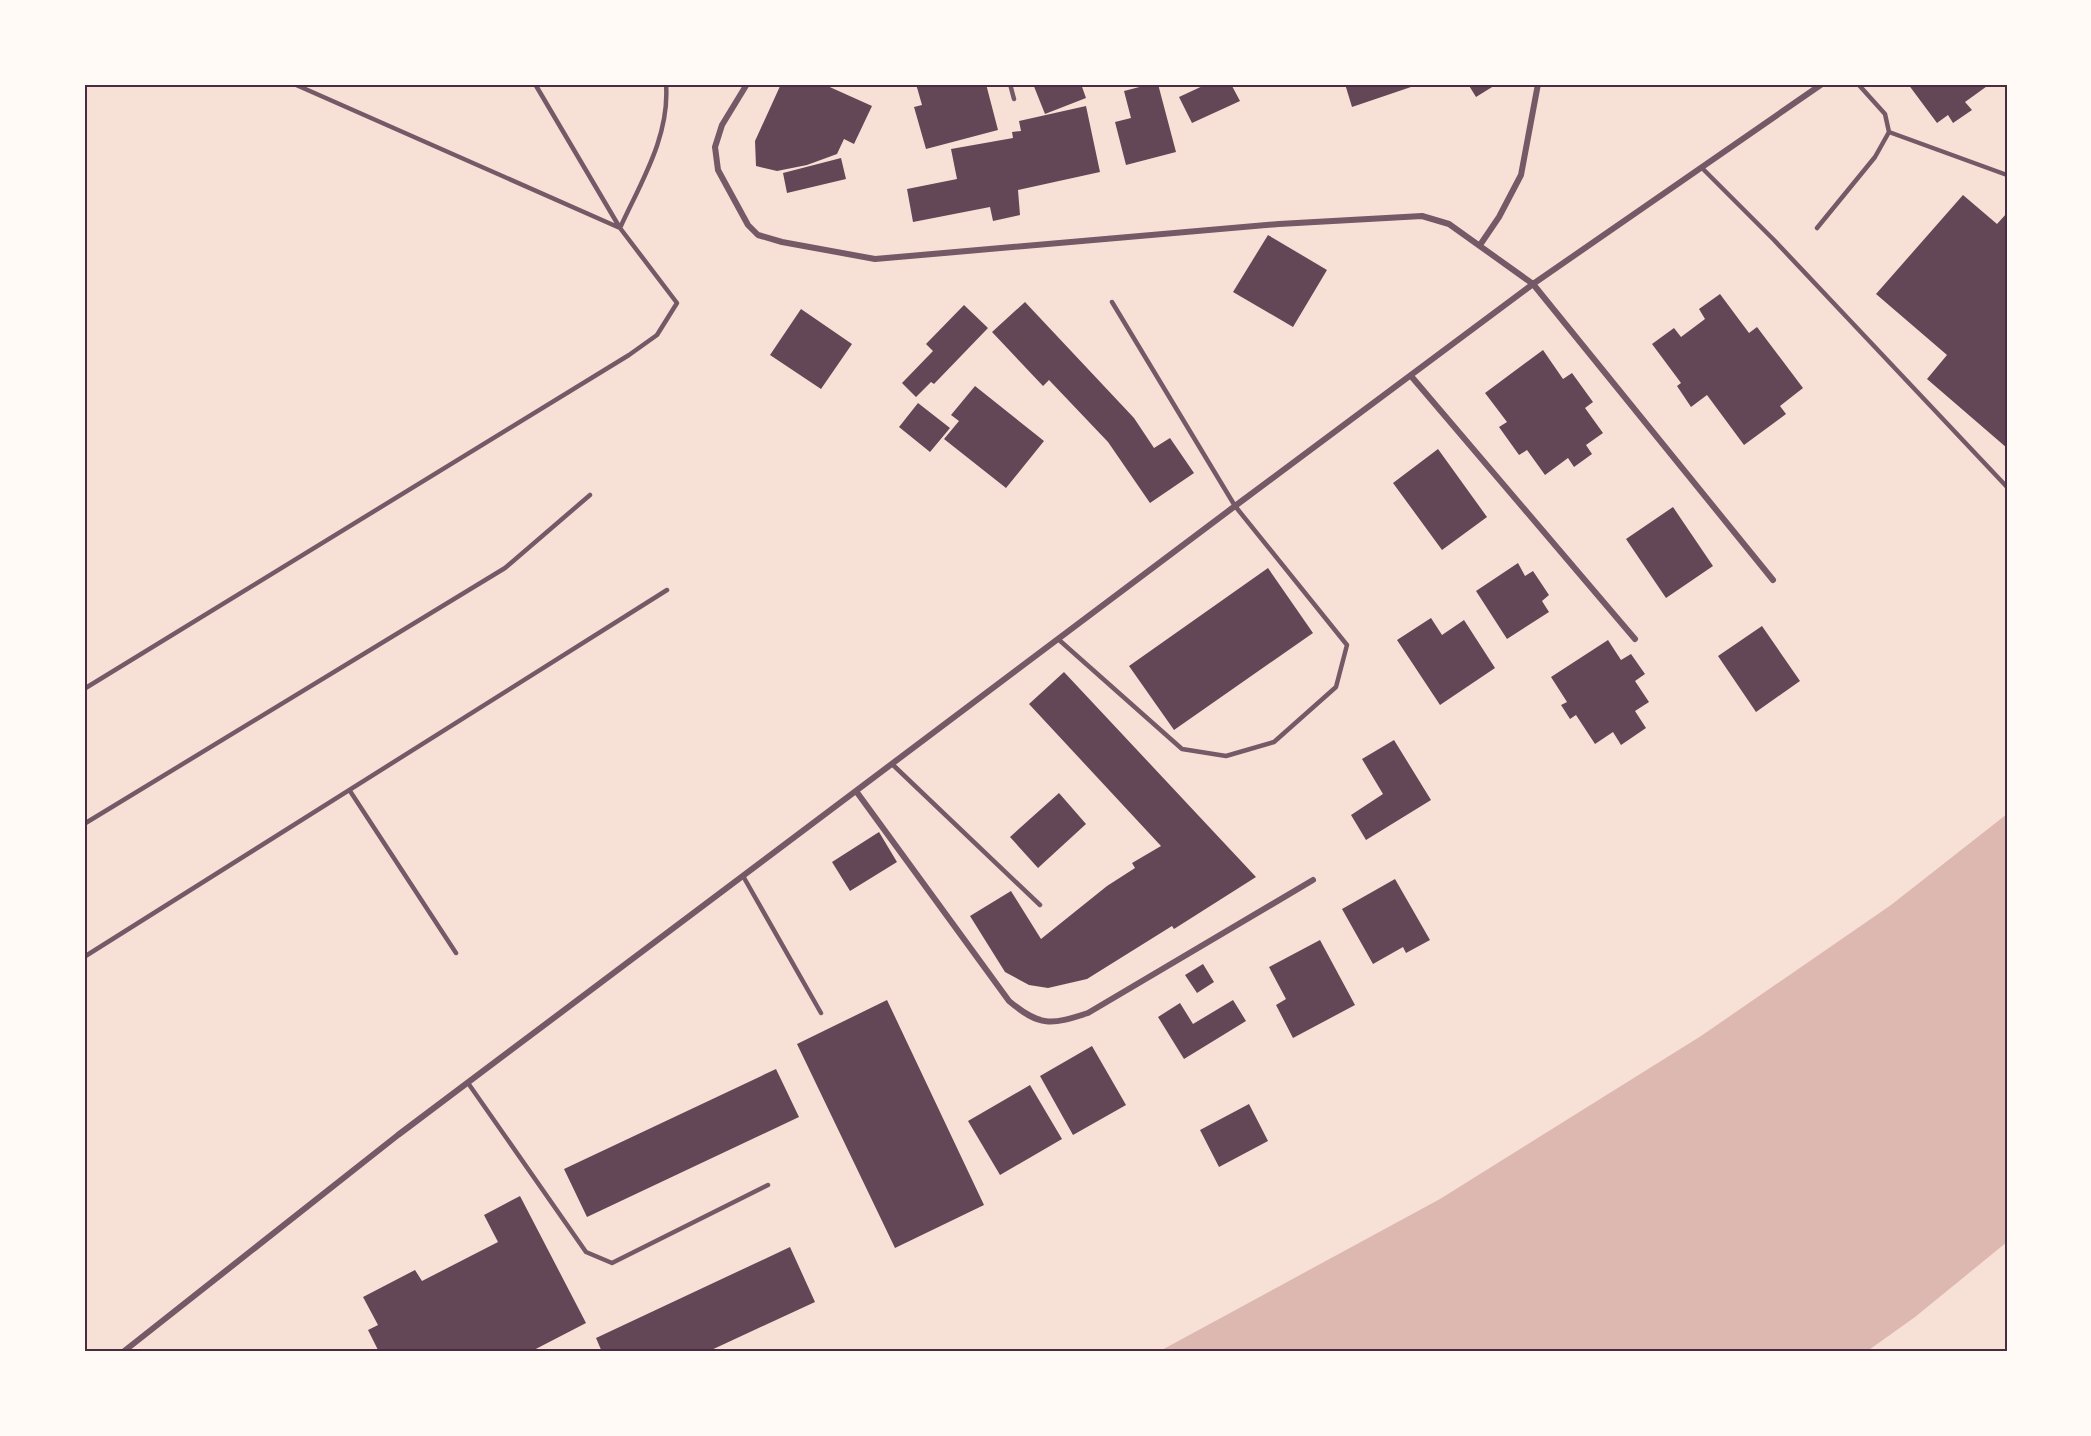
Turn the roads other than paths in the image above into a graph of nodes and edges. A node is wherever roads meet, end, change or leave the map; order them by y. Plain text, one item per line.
1 (297, 84) edge
2 (535, 84) edge
3 (666, 84) edge
4 (747, 84) edge
5 (1010, 84) edge
6 (1538, 84) edge
7 (1822, 84) edge
8 (1858, 84) edge
9 (1014, 99) dead end
10 (1889, 132) junction
11 (1702, 168) junction
12 (2007, 175) edge
13 (620, 228) junction
14 (1818, 228) dead end
15 (1480, 245) junction
16 (1533, 284) junction
17 (1112, 302) dead end
18 (1411, 376) junction
19 (2007, 486) edge
20 (590, 495) dead end
21 (1235, 506) junction
22 (1773, 580) dead end
23 (667, 590) dead end
24 (1058, 639) junction
25 (1635, 639) dead end
26 (84, 689) edge
27 (892, 764) junction
28 (350, 791) junction
29 (856, 791) junction
30 (84, 824) edge
31 (743, 876) junction
32 (1313, 880) dead end
33 (1040, 905) dead end
34 (456, 953) dead end
35 (84, 957) edge
36 (821, 1013) dead end
37 (468, 1083) junction
38 (768, 1185) dead end
39 (123, 1352) edge

1 - 13 lane
2 - 13 lane
3 - 13 lane
4 - 15 street
5 - 9 lane
6 - 15 street
7 - 11 street
8 - 10 lane
10 - 12 lane
10 - 14 lane
11 - 16 street
11 - 19 lane
13 - 26 lane
15 - 16 street
16 - 18 street
16 - 22 street
17 - 21 lane
18 - 21 street
18 - 25 street
20 - 30 lane
21 - 24 street
21 - 24 lane
23 - 28 lane
24 - 27 street
27 - 29 street
27 - 33 lane
28 - 34 lane
28 - 35 lane
29 - 31 street
29 - 32 street
31 - 36 lane
31 - 37 street
37 - 38 lane
37 - 39 street

